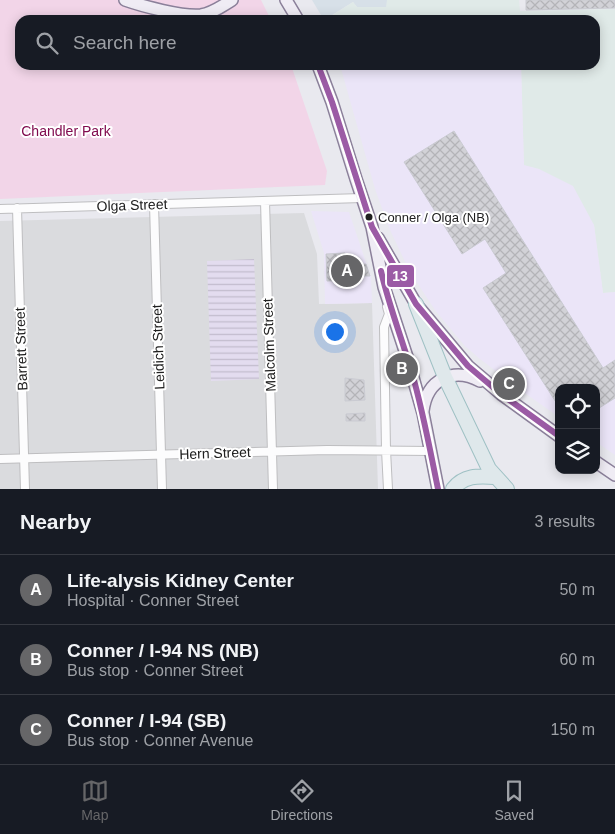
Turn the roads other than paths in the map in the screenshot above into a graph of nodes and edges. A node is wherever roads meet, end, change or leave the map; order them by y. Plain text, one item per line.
1 (125, 0) edge
2 (232, 0) edge
3 (286, 0) edge
4 (295, 15) edge
5 (320, 70) edge
6 (362, 198) junction
7 (265, 201) junction
8 (154, 204) junction
9 (17, 208) junction
10 (0, 209) edge
11 (372, 227) junction
12 (384, 286) junction
13 (416, 304) junction
14 (444, 377) junction
15 (501, 394) junction
16 (423, 413) junction
17 (555, 433) edge
18 (386, 450) junction
19 (272, 451) junction
20 (431, 451) junction
21 (161, 454) junction
22 (24, 458) junction
23 (0, 459) edge
24 (600, 465) edge
25 (615, 475) edge
26 (495, 477) junction
27 (25, 489) edge
28 (162, 489) edge
29 (273, 489) edge
30 (388, 489) edge
31 (438, 489) edge
32 (453, 489) edge
33 (507, 489) edge

1 - 2 main road
3 - 4 main road
5 - 6 main road
6 - 7 street, Olga Street
6 - 11 main road
7 - 8 street, Olga Street
7 - 19 street, Malcolm Street
8 - 9 street, Olga Street
8 - 21 street, Leidich Street
9 - 10 street, Olga Street
9 - 22 street, Barrett Street
11 - 12 main road
11 - 13 main road
12 - 16 main road
12 - 18 street
13 - 14 highway
13 - 15 main road
14 - 15 main road
14 - 16 main road
14 - 26 highway
15 - 17 main road
16 - 20 main road
18 - 19 street, Hern Street
18 - 20 street, Hern Street
18 - 30 street
19 - 21 street, Hern Street
19 - 29 street, Malcolm Street
20 - 31 main road
21 - 22 street, Hern Street
21 - 28 street, Leidich Street
22 - 23 street, Hern Street
22 - 27 street, Barrett Street
24 - 25 main road
26 - 32 highway
26 - 33 highway

